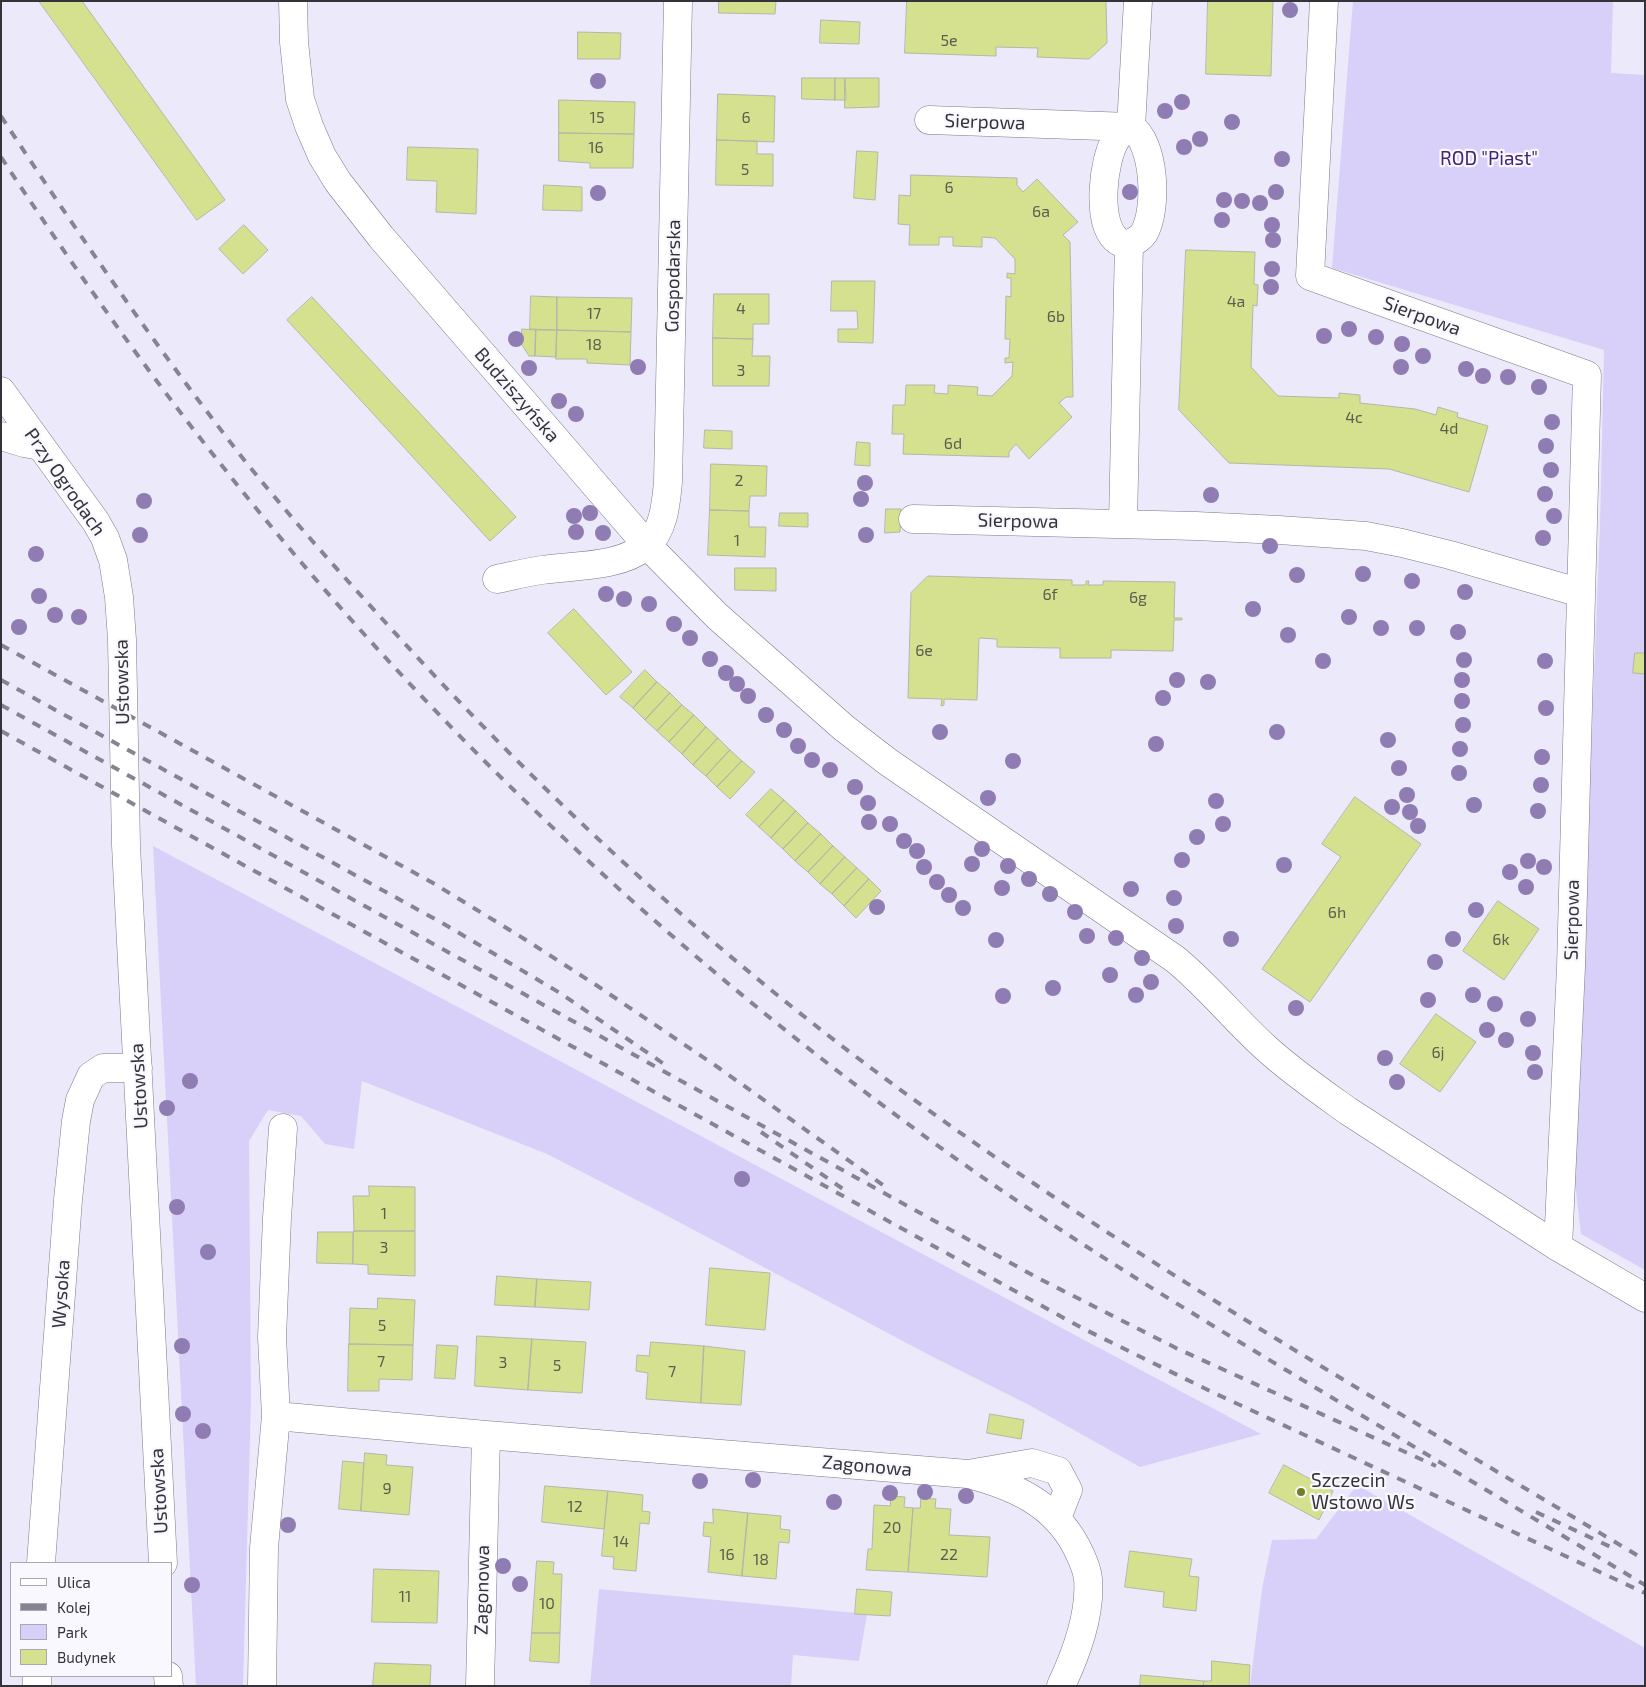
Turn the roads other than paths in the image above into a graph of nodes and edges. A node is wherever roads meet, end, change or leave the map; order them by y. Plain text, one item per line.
1 (293, 1) edge
2 (678, 1) edge
3 (1138, 1) edge
4 (1324, 1) edge
5 (928, 120) dead end
6 (1131, 126) junction
7 (1129, 244) junction
8 (1, 391) edge
9 (1, 436) edge
10 (41, 446) junction
11 (913, 519) dead end
12 (1123, 523) junction
13 (647, 545) junction
14 (497, 579) dead end
15 (1580, 593) junction
16 (120, 610) joint
17 (138, 1068) junction
18 (283, 1128) dead end
19 (1558, 1247) junction
20 (1645, 1298) edge
21 (276, 1416) junction
22 (486, 1435) junction
23 (968, 1474) junction
24 (1057, 1518) junction
25 (41, 1562) edge
26 (163, 1562) edge
27 (262, 1686) edge
28 (480, 1686) edge
29 (1061, 1686) edge

1 - 13 street, Budziszyńska
2 - 13 street, Gospodarska
3 - 6 street
4 - 15 street, Sierpowa
5 - 6 street, Sierpowa
6 - 7 street
6 - 7 street
7 - 12 street
8 - 10 street, Przy Ogrodach
9 - 10 street
10 - 16 street, Przy Ogrodach
11 - 12 street, Sierpowa
12 - 15 street, Sierpowa
13 - 14 street
13 - 19 street, Budziszyńska
15 - 19 street, Sierpowa
16 - 17 street, Ustowska
17 - 25 street, Wysoka
17 - 26 street, Ustowska
18 - 21 street
19 - 20 street, Budziszyńska
21 - 22 street, Zagonowa
21 - 27 street
22 - 23 street, Zagonowa
22 - 28 street, Zagonowa
23 - 24 street, Zagonowa
23 - 24 street
24 - 29 street, Zagonowa

